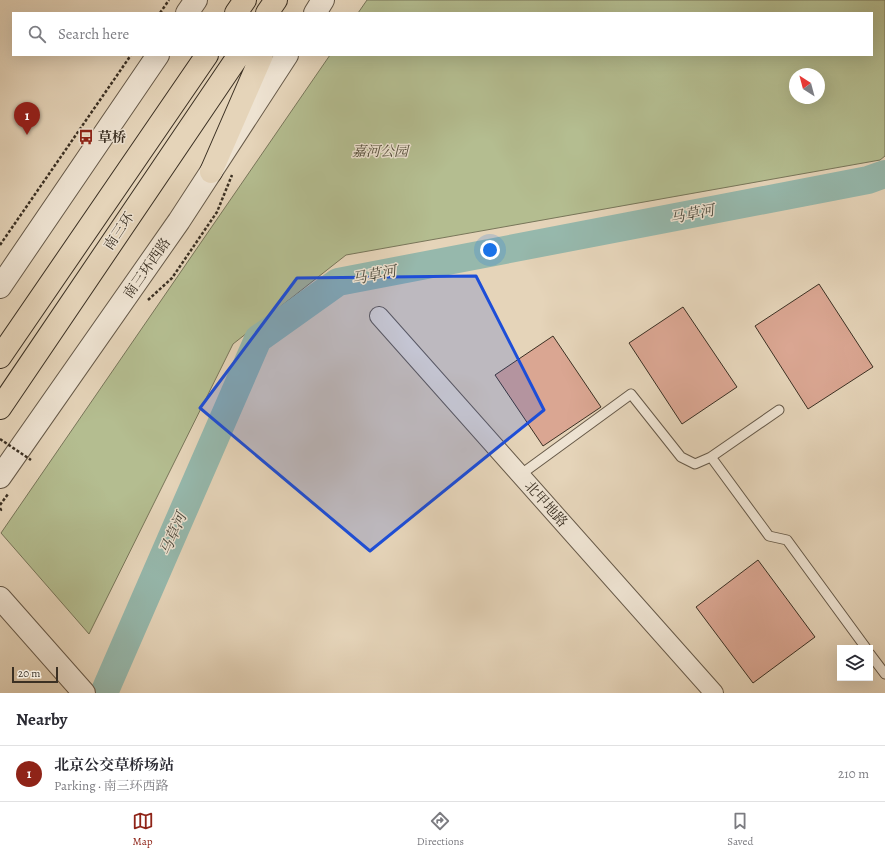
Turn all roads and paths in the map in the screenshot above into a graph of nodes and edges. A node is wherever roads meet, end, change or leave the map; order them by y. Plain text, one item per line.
1 (168, 0) edge
2 (196, 0) edge
3 (245, 0) edge
4 (276, 0) edge
5 (280, 0) edge
6 (323, 0) edge
7 (161, 12) edge
8 (188, 12) edge
9 (237, 12) edge
10 (268, 12) edge
11 (276, 12) edge
12 (316, 12) edge
13 (130, 56) edge
14 (157, 56) edge
15 (206, 56) edge
16 (238, 56) edge
17 (262, 56) edge
18 (286, 56) edge
19 (211, 172) junction
20 (0, 244) edge
21 (0, 287) edge
22 (379, 316) dead end
23 (0, 357) edge
24 (0, 408) edge
25 (779, 410) dead end
26 (0, 439) edge
27 (711, 457) junction
28 (31, 460) dead end
29 (520, 475) junction
30 (0, 477) edge
31 (0, 508) edge
32 (0, 512) edge
33 (0, 598) edge
34 (864, 645) edge
35 (873, 658) edge
36 (885, 674) edge
37 (84, 693) edge
38 (714, 693) edge

1 - 7 path
2 - 8 street
3 - 9 highway
4 - 10 highway
5 - 11 highway
6 - 12 street
13 - 20 path
14 - 21 street
15 - 23 highway, 南三环
16 - 24 highway, 南三环
17 - 19 highway
18 - 19 street, 南三环西路
19 - 30 street, 南三环西路
22 - 29 street, 北甲地路
25 - 27 lane
26 - 28 path, bridge
27 - 29 lane
27 - 34 lane
29 - 38 street, 北甲地路
31 - 32 path
33 - 37 street
35 - 36 lane

